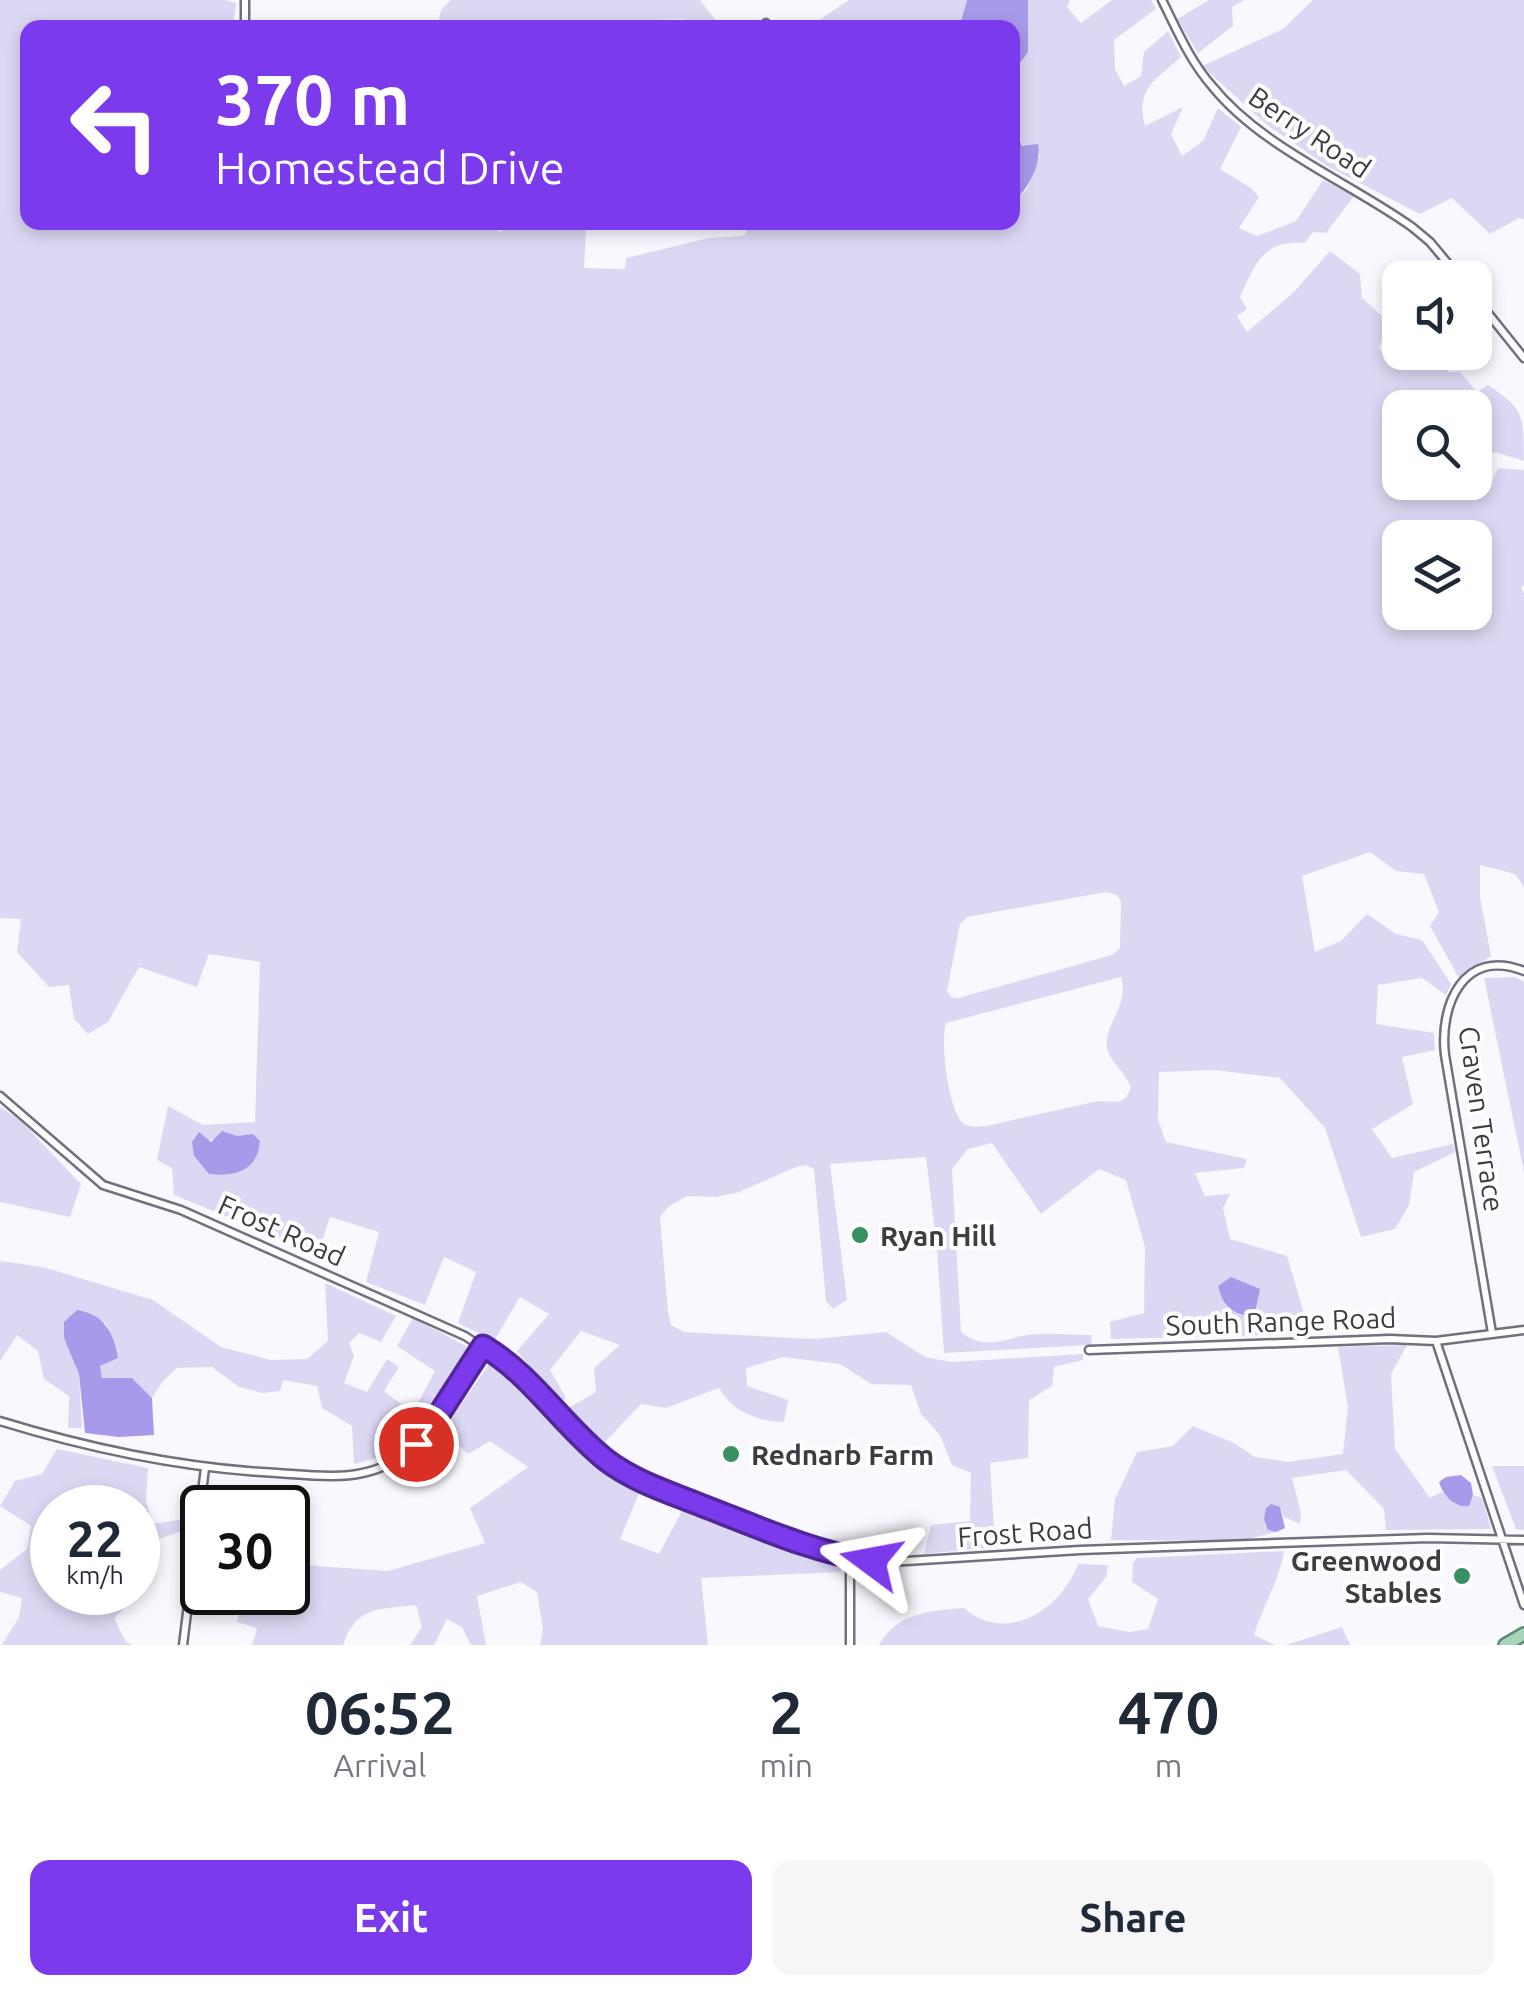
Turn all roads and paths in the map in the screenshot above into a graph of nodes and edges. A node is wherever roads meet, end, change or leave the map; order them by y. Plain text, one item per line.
1 (1162, 0) edge
2 (1445, 260) edge
3 (1492, 318) edge
4 (1524, 358) edge
5 (1524, 971) edge
6 (0, 1096) edge
7 (1524, 1330) edge
8 (1492, 1333) junction
9 (1436, 1341) junction
10 (483, 1346) junction
11 (1089, 1350) dead end
12 (0, 1421) edge
13 (205, 1468) junction
14 (1504, 1540) junction
15 (1524, 1540) edge
16 (850, 1558) junction
17 (1524, 1605) edge
18 (1524, 1634) edge
19 (182, 1645) edge
20 (850, 1645) edge
21 (1505, 1645) edge

1 - 2 street, Berry Road
3 - 4 street
5 - 8 street, Craven Terrace
6 - 10 street, Frost Road
7 - 8 street
8 - 9 street
9 - 11 street, South Range Road
9 - 14 street, South Range Road
10 - 13 street
10 - 16 street, Frost Road
12 - 13 street
13 - 19 street
14 - 15 street, Frost Road
14 - 16 street, Frost Road
14 - 17 street, South Range Road
16 - 20 street
18 - 21 main road

